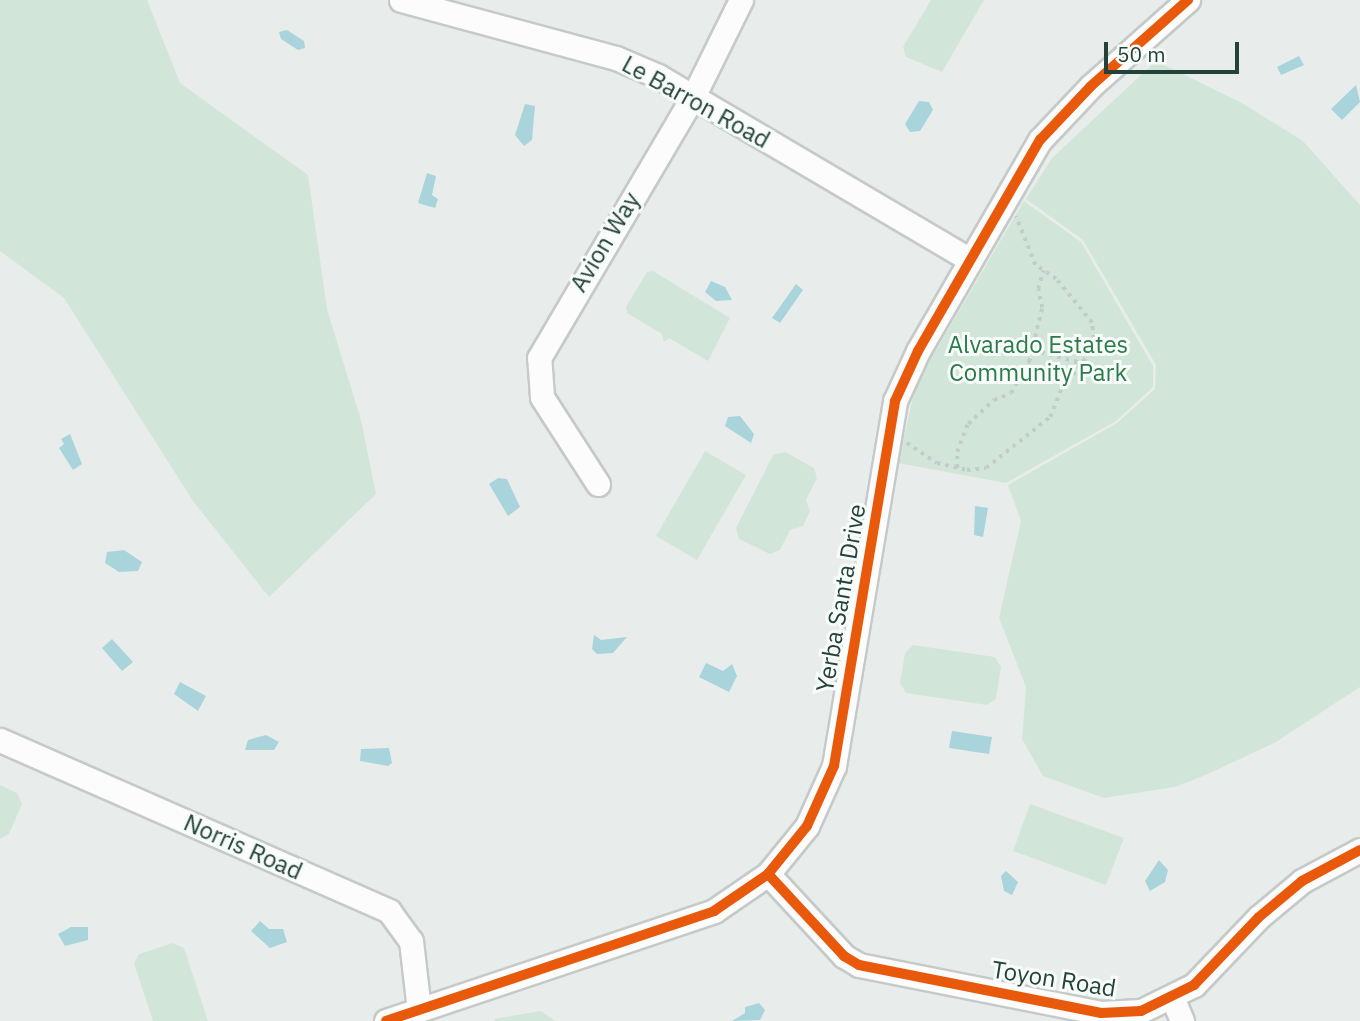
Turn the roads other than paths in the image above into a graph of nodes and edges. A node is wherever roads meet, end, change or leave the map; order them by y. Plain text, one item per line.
1 (401, 0) edge
2 (741, 0) edge
3 (1188, 0) edge
4 (692, 97) junction
5 (969, 259) junction
6 (598, 484) dead end
7 (0, 740) edge
8 (1360, 850) edge
9 (768, 874) junction
10 (1172, 997) junction
11 (419, 1010) junction
12 (386, 1021) edge
13 (1182, 1021) edge

1 - 4 street, Le Barron Road
2 - 4 street, Avion Way
3 - 5 street, Yerba Santa Drive
4 - 5 street, Le Barron Road
4 - 6 street, Avion Way
5 - 9 street, Yerba Santa Drive
7 - 11 street, Norris Road
8 - 10 street, Toyon Road
9 - 10 street, Toyon Road
9 - 11 street, Yerba Santa Drive
10 - 13 street
11 - 12 street, Yerba Santa Drive

